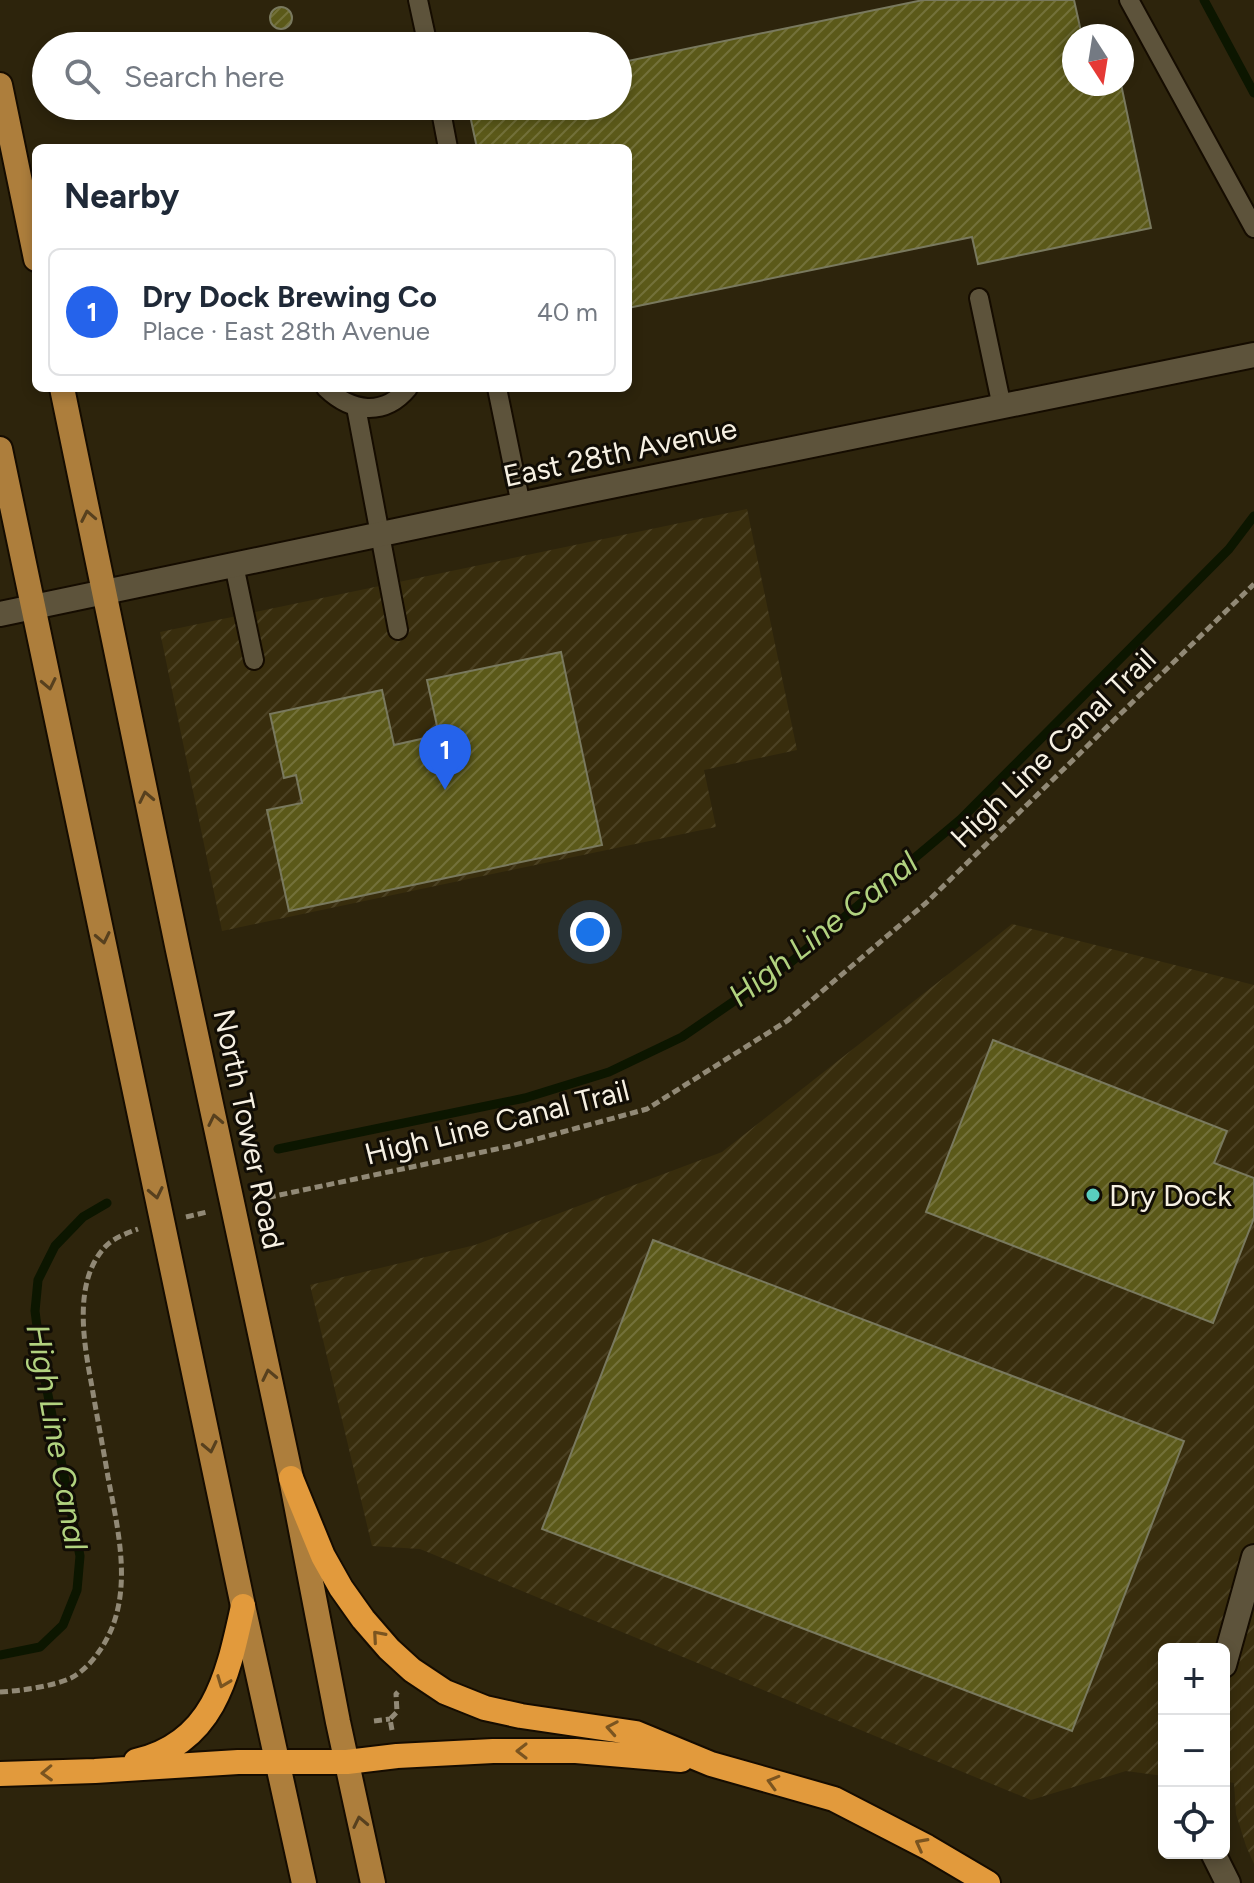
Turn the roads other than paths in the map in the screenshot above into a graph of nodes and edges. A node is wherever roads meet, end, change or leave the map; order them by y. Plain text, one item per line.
1 (418, 0) edge
2 (1129, 0) edge
3 (425, 32) edge
4 (0, 85) edge
5 (443, 120) edge
6 (447, 144) edge
7 (1254, 228) edge
8 (32, 240) edge
9 (979, 298) dead end
10 (1254, 355) edge
11 (63, 392) edge
12 (331, 392) edge
13 (404, 392) edge
14 (498, 392) edge
15 (356, 407) junction
16 (1002, 407) junction
17 (0, 449) edge
18 (521, 505) junction
19 (380, 534) junction
20 (234, 565) junction
21 (104, 593) junction
22 (32, 608) junction
23 (0, 614) edge
24 (398, 630) dead end
25 (254, 660) dead end
26 (291, 1478) junction
27 (1254, 1557) edge
28 (243, 1606) junction
29 (1230, 1643) edge
30 (278, 1762) junction
31 (347, 1762) junction
32 (711, 1764) junction
33 (95, 1771) junction
34 (0, 1774) edge
35 (1216, 1859) edge
36 (304, 1883) edge
37 (373, 1883) edge
38 (988, 1883) edge
39 (1228, 1883) edge

1 - 3 lane
2 - 7 lane
4 - 8 main road
5 - 6 lane
9 - 16 lane
10 - 16 street, East 28th Avenue
21 -> 11 main road, North Tower Road
12 - 15 lane
13 - 15 lane
14 - 18 lane
15 - 19 lane
16 - 18 street, East 28th Avenue
17 - 22 main road
18 - 19 street, East 28th Avenue
19 - 20 street, East 28th Avenue
19 - 24 lane
20 - 21 street, East 28th Avenue
20 - 25 lane
21 - 22 street, East 28th Avenue
26 -> 21 main road, North Tower Road
22 - 23 street, East 28th Avenue
22 -> 28 main road
26 - 31 main road, North Tower Road
32 -> 26 highway
27 - 29 street
28 - 30 main road
28 -> 33 highway
30 - 31 highway
30 - 33 highway
30 - 36 main road
32 -> 31 highway
37 -> 31 main road, North Tower Road
38 -> 32 highway
33 -> 34 highway
35 - 39 street

